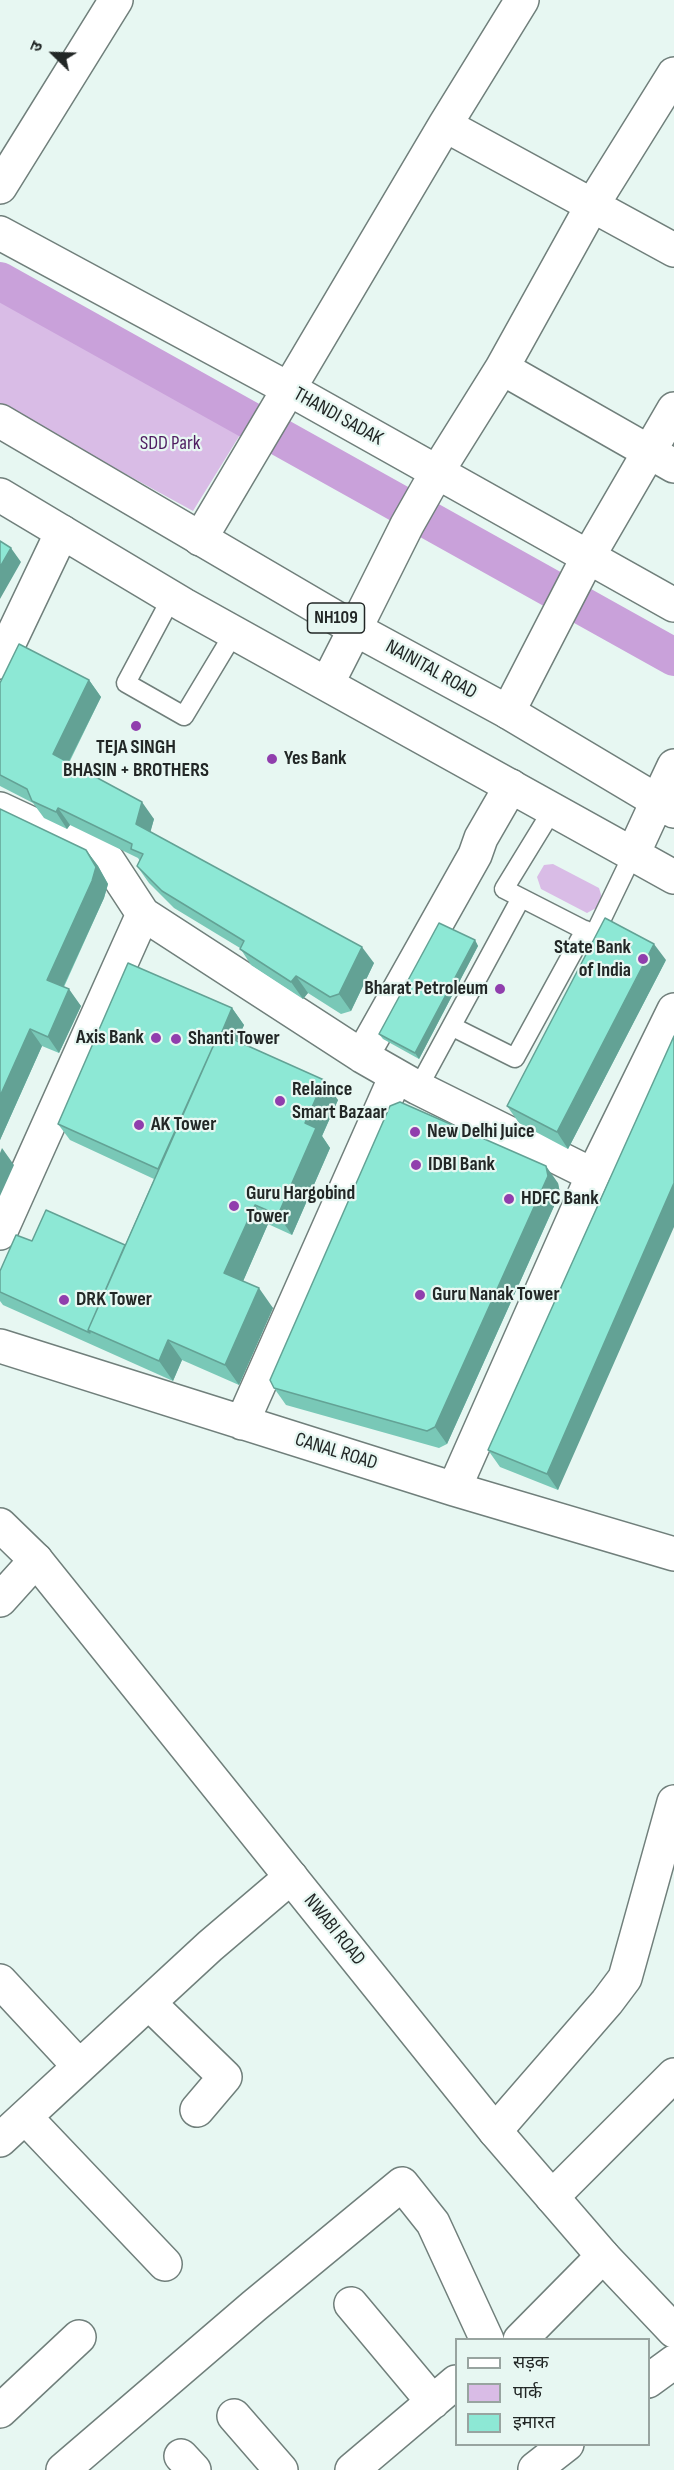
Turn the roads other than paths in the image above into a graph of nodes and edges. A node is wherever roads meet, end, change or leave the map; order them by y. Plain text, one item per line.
1 (116, 0) edge
2 (522, 0) edge
3 (674, 74) edge
4 (445, 125) junction
5 (0, 187) edge
6 (593, 204) junction
7 (1, 236) edge
8 (674, 250) edge
9 (502, 368) junction
10 (289, 389) junction
11 (674, 409) edge
12 (0, 421) edge
13 (661, 458) edge
14 (430, 484) junction
15 (0, 495) edge
16 (62, 532) junction
17 (200, 539) junction
18 (574, 585) junction
19 (172, 597) junction
20 (674, 605) edge
21 (355, 629) junction
22 (234, 633) junction
23 (0, 662) edge
24 (327, 684) junction
25 (508, 712) junction
26 (674, 766) edge
27 (511, 786) junction
28 (665, 807) edge
29 (0, 809) edge
30 (553, 809) junction
31 (633, 854) junction
32 (674, 878) edge
33 (521, 898) junction
34 (143, 914) junction
35 (585, 930) junction
36 (674, 1010) edge
37 (453, 1027) junction
38 (358, 1053) junction
39 (407, 1082) junction
40 (593, 1175) junction
41 (0, 1233) edge
42 (0, 1346) edge
43 (242, 1423) junction
44 (454, 1489) junction
45 (0, 1525) edge
46 (674, 1554) edge
47 (36, 1560) junction
48 (0, 1600) edge
49 (674, 1802) edge
50 (291, 1877) junction
51 (0, 1981) edge
52 (150, 2004) junction
53 (79, 2066) junction
54 (674, 2075) edge
55 (196, 2110) dead end
56 (26, 2118) junction
57 (495, 2131) junction
58 (0, 2140) edge
59 (552, 2197) junction
60 (603, 2256) junction
61 (165, 2264) dead end
62 (351, 2304) dead end
63 (674, 2331) edge
64 (79, 2337) dead end
65 (486, 2338) edge
66 (522, 2338) edge
67 (674, 2362) edge
68 (650, 2380) edge
69 (445, 2392) edge
70 (0, 2411) edge
71 (234, 2416) dead end
72 (566, 2446) edge
73 (535, 2469) edge
74 (63, 2470) edge
75 (281, 2470) edge
76 (352, 2470) edge

1 - 5 main road
2 - 4 main road
3 - 6 main road
4 - 6 main road
4 - 10 main road
6 - 8 main road
6 - 9 main road
7 - 10 main road, THANDI SADAK
9 - 13 main road
9 - 14 main road
10 - 14 main road, THANDI SADAK
10 - 17 main road
11 - 13 main road
12 - 17 main road, NAINITAL ROAD / NH109
13 - 18 main road
14 - 18 main road, THANDI SADAK
14 - 21 main road
15 - 16 main road
16 - 19 main road
16 - 23 main road
17 - 21 main road, NAINITAL ROAD / NH109
18 - 20 main road, THANDI SADAK
18 - 25 main road
19 - 22 main road
19 - 22 lane
21 - 24 main road
21 - 25 main road, NAINITAL ROAD / NH109
22 - 24 main road
24 - 27 main road
25 - 28 main road, NAINITAL ROAD / NH109
26 - 28 main road
27 - 30 main road
27 - 38 main road
28 - 31 main road
29 - 34 main road
30 - 31 main road
30 - 33 lane
31 - 32 main road
31 - 35 lane
33 - 35 lane
33 - 37 lane
34 - 38 main road
34 - 41 main road
35 - 37 lane
36 - 40 main road
37 - 39 lane
38 - 39 main road
39 - 40 main road
39 - 43 main road
40 - 44 main road
42 - 43 main road, CANAL ROAD
43 - 44 main road, CANAL ROAD
44 - 46 main road, CANAL ROAD
45 - 47 main road, NWABI ROAD
47 - 48 main road
47 - 50 main road, NWABI ROAD
49 - 57 main road
50 - 52 main road
50 - 57 main road, NWABI ROAD
51 - 53 main road
52 - 53 main road
52 - 55 main road
53 - 56 main road
54 - 59 main road
56 - 58 main road
56 - 61 main road
57 - 59 main road, NWABI ROAD
59 - 60 main road, NWABI ROAD
60 - 63 main road, NWABI ROAD
60 - 66 main road
62 - 69 main road
64 - 70 main road
65 - 74 main road
67 - 68 main road
69 - 76 main road
71 - 75 main road
72 - 73 main road

